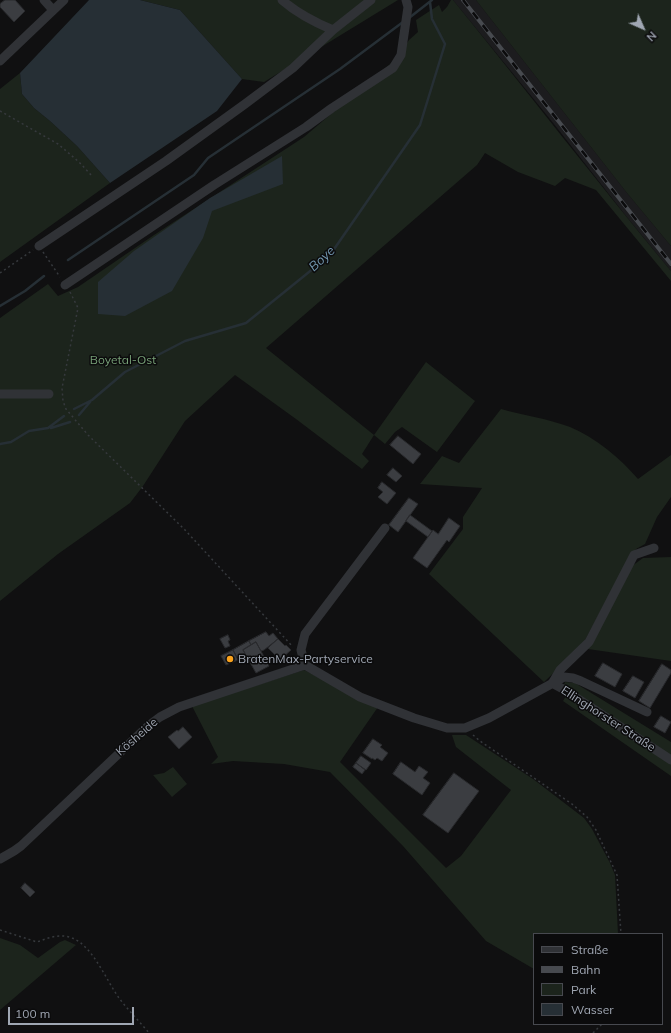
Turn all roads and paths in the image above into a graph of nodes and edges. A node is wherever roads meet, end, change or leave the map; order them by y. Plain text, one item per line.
1 (44, 0) edge
2 (64, 0) edge
3 (282, 0) edge
4 (371, 0) edge
5 (406, 0) edge
6 (53, 10) junction
7 (333, 30) junction
8 (0, 61) edge
9 (0, 111) edge
10 (93, 177) dead end
11 (39, 246) junction
12 (0, 273) edge
13 (65, 285) junction
14 (0, 394) edge
15 (49, 394) dead end
16 (385, 528) dead end
17 (654, 548) dead end
18 (303, 660) junction
19 (552, 683) junction
20 (647, 712) dead end
21 (465, 728) junction
22 (671, 760) edge
23 (0, 858) edge
24 (0, 930) edge
25 (621, 933) edge
26 (601, 1025) edge
27 (149, 1033) edge
28 (593, 1033) edge

1 - 6 street
2 - 6 street
3 - 7 street
4 - 7 street
5 - 13 street
6 - 8 street
7 - 11 street
9 - 10 path
11 - 12 path
11 - 13 path
13 - 18 path
14 - 15 street
16 - 18 street
17 - 19 street
18 - 21 street, Ellinghorster Straße
18 - 23 street, Kösheide
19 - 20 street
19 - 21 street, Ellinghorster Straße
19 - 22 street, Ellinghorster Straße
21 - 25 path
24 - 27 path
26 - 28 path

